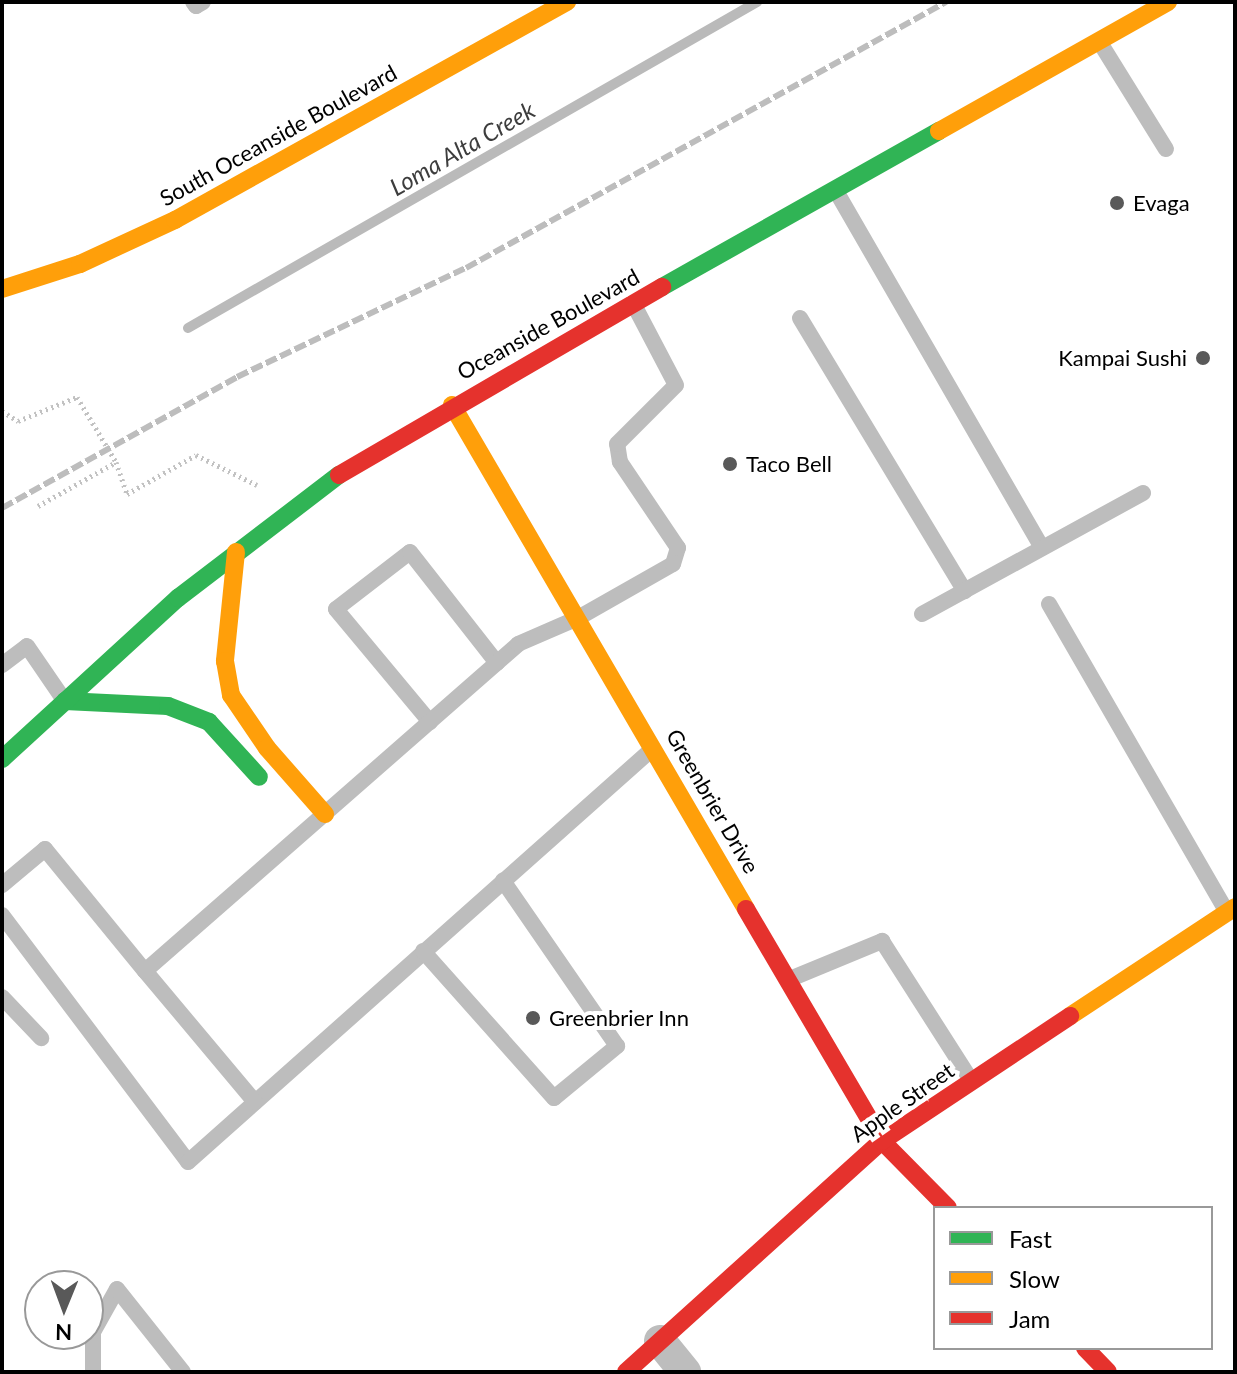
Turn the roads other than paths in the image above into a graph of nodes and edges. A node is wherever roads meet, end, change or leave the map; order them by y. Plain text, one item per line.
1 (193, 2) edge
2 (203, 2) edge
3 (567, 2) edge
4 (1168, 2) edge
5 (1099, 41) junction
6 (1166, 149) dead end
7 (835, 190) junction
8 (2, 289) edge
9 (633, 303) junction
10 (800, 318) dead end
11 (452, 405) junction
12 (1143, 493) dead end
13 (1042, 548) junction
14 (236, 552) junction
15 (965, 591) junction
16 (1049, 604) dead end
17 (922, 614) dead end
18 (578, 618) junction
19 (497, 663) junction
20 (2, 665) edge
21 (65, 701) junction
22 (430, 722) junction
23 (654, 747) junction
24 (2, 759) edge
25 (274, 795) dead end
26 (325, 814) junction
27 (503, 881) junction
28 (2, 885) edge
29 (1231, 910) edge
30 (2, 915) edge
31 (423, 951) junction
32 (145, 971) junction
33 (789, 980) junction
34 (2, 997) edge
35 (41, 1038) dead end
36 (972, 1082) junction
37 (255, 1102) junction
38 (882, 1141) junction
39 (946, 1206) edge
40 (660, 1341) junction
41 (1087, 1350) edge
42 (93, 1372) edge
43 (183, 1372) edge
44 (626, 1372) edge
45 (685, 1372) edge
46 (1108, 1372) edge

1 - 2 lane
3 - 8 street, South Oceanside Boulevard
4 - 5 street, Oceanside Boulevard
5 - 6 lane
5 - 7 street, Oceanside Boulevard
7 - 9 street, Oceanside Boulevard
7 - 13 lane
9 - 11 street, Oceanside Boulevard
9 - 18 lane
10 - 15 lane
11 - 14 street, Oceanside Boulevard
11 - 18 street, Greenbrier Drive
12 - 13 lane
13 - 15 lane
14 - 21 street, Oceanside Boulevard
14 - 26 street
15 - 17 lane
16 - 29 lane
18 - 19 lane
18 - 23 street, Greenbrier Drive
19 - 22 lane
19 - 22 lane
20 - 21 lane
21 - 24 street, Oceanside Boulevard
21 - 25 street
22 - 26 lane
23 - 27 lane
23 - 33 street, Greenbrier Drive
26 - 32 lane
27 - 31 lane
27 - 31 lane
28 - 32 lane
29 - 36 street, Apple Street
30 - 37 lane
31 - 37 lane
32 - 37 lane
33 - 36 lane
33 - 38 street, Greenbrier Drive
34 - 35 lane
36 - 38 street, Apple Street
38 - 39 street, Greenbrier Drive
38 - 40 street, Apple Street
40 - 44 street, Apple Street
40 - 45 street
41 - 46 street
42 - 43 lane

